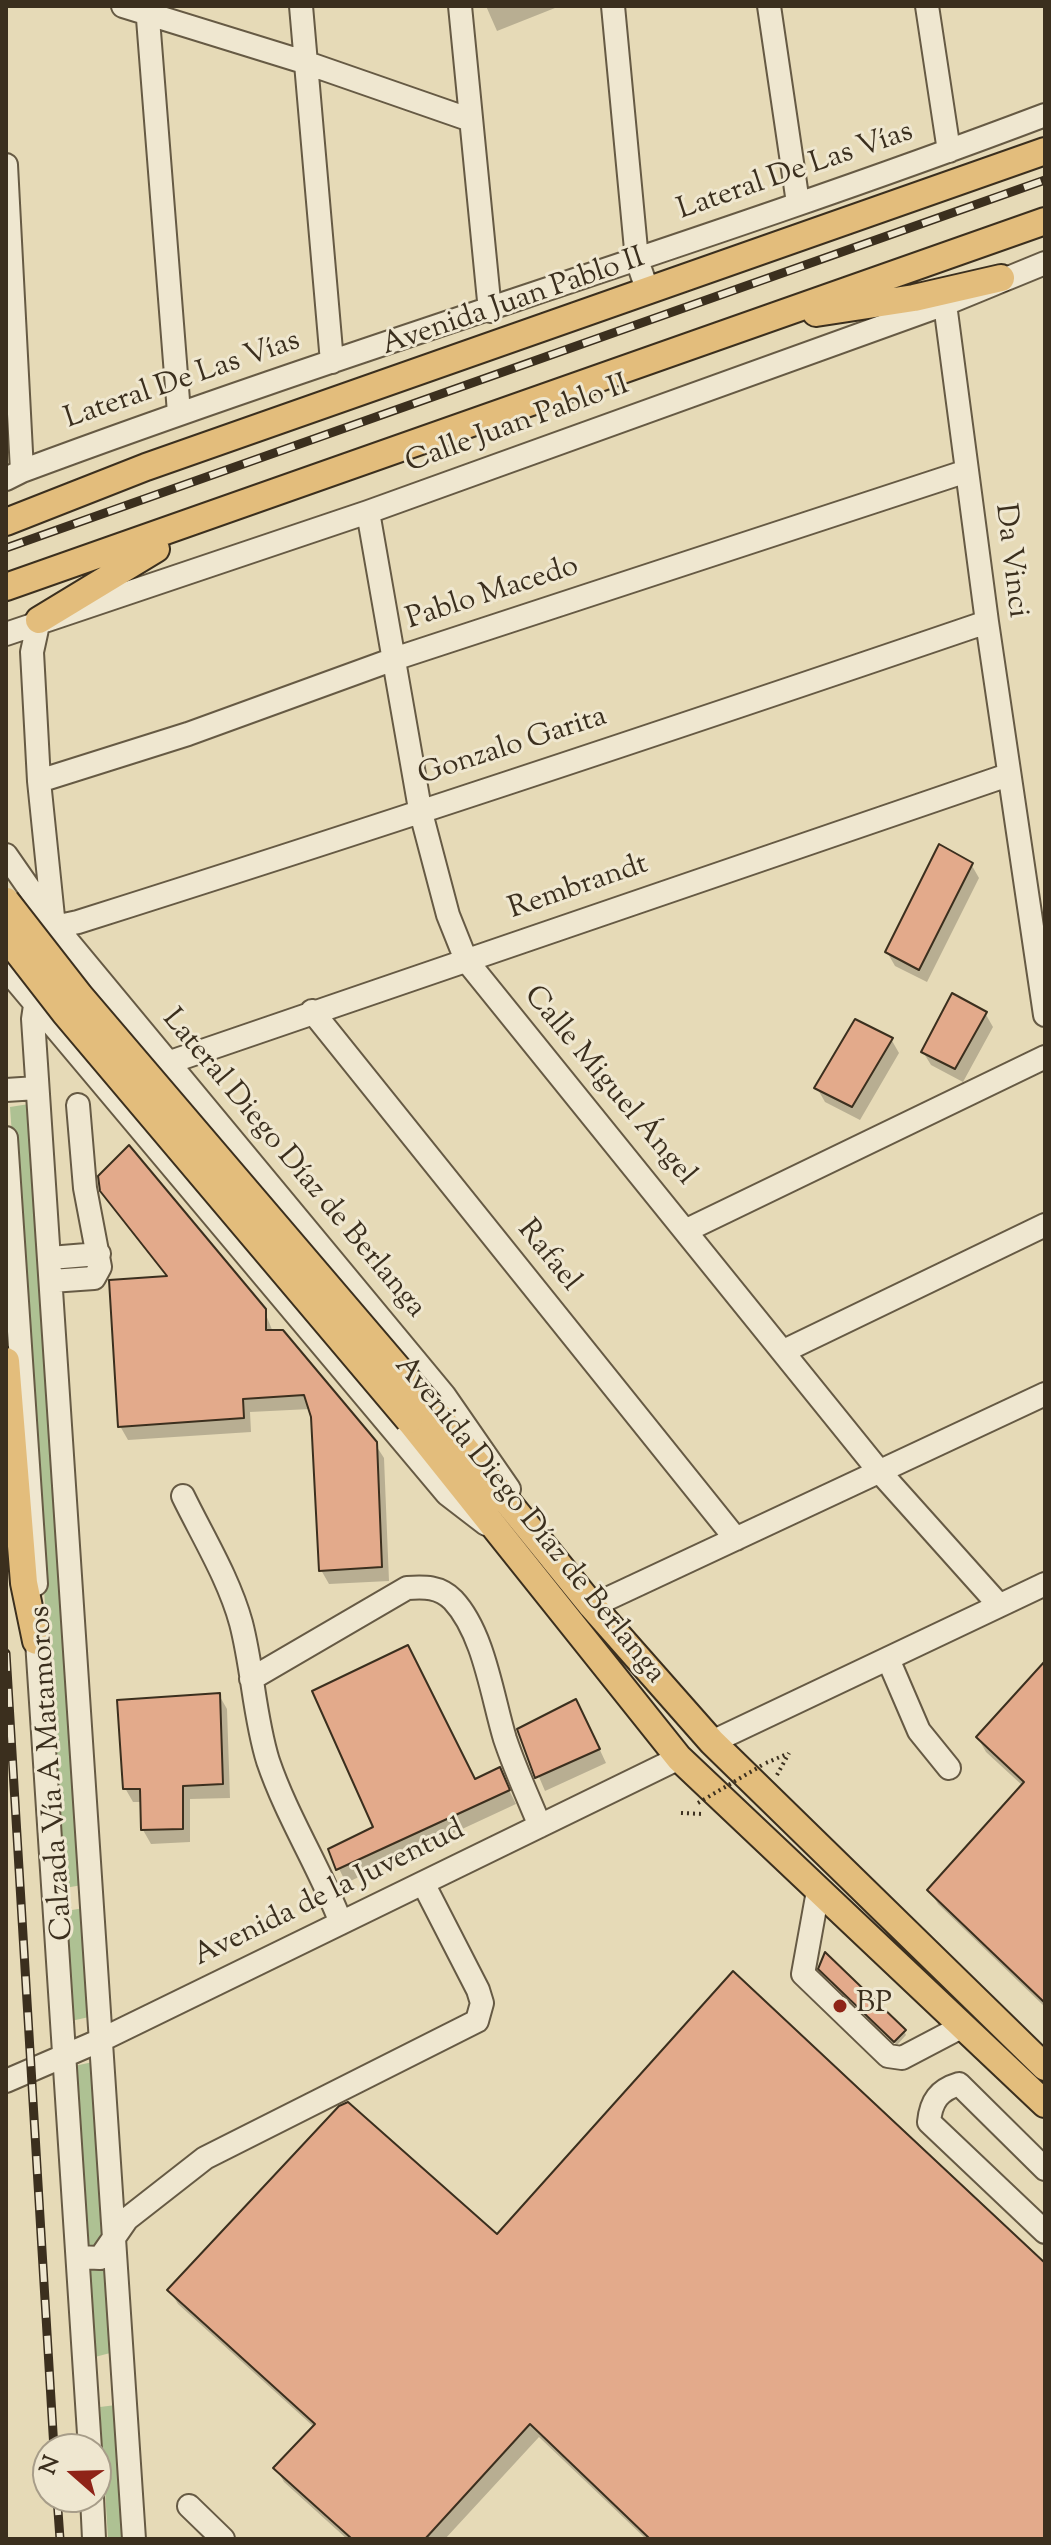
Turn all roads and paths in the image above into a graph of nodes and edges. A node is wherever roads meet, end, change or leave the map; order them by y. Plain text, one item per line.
1 (123, 6) edge
2 (301, 6) edge
3 (460, 6) edge
4 (613, 6) edge
5 (769, 6) edge
6 (927, 6) edge
7 (147, 10) edge
8 (304, 62) junction
9 (1045, 115) edge
10 (468, 119) junction
11 (949, 151) junction
12 (1045, 151) edge
13 (6, 165) edge
14 (798, 203) junction
15 (1045, 221) edge
16 (637, 260) junction
17 (1045, 263) edge
18 (1001, 278) junction
19 (648, 292) junction
20 (945, 304) junction
21 (490, 311) junction
22 (761, 320) junction
23 (332, 362) junction
24 (179, 413) junction
25 (967, 471) junction
26 (14, 475) edge
27 (368, 512) junction
28 (6, 522) edge
29 (180, 528) junction
30 (6, 587) edge
31 (39, 620) junction
32 (987, 622) junction
33 (6, 634) edge
34 (397, 658) junction
35 (1008, 775) junction
36 (39, 781) junction
37 (420, 809) junction
38 (6, 855) edge
39 (6, 901) edge
40 (56, 927) junction
41 (6, 937) edge
42 (43, 951) junction
43 (6, 955) edge
44 (466, 960) junction
45 (6, 966) edge
46 (34, 1002) junction
47 (118, 1003) junction
48 (312, 1011) junction
49 (1045, 1015) edge
50 (104, 1031) dead end
51 (72, 1049) junction
52 (1045, 1057) edge
53 (171, 1062) junction
54 (37, 1088) junction
55 (6, 1090) edge
56 (78, 1105) dead end
57 (6, 1138) edge
58 (1045, 1225) edge
59 (687, 1230) junction
60 (99, 1254) junction
61 (50, 1258) junction
62 (51, 1281) junction
63 (784, 1351) junction
64 (6, 1361) edge
65 (1045, 1394) edge
66 (420, 1413) junction
67 (879, 1471) junction
68 (183, 1496) dead end
69 (522, 1519) junction
70 (498, 1532) junction
71 (736, 1539) junction
72 (1045, 1584) edge
73 (999, 1605) junction
74 (592, 1606) junction
75 (36, 1641) junction
76 (888, 1659) junction
77 (251, 1679) junction
78 (712, 1742) junction
79 (789, 1753) dead end
80 (679, 1758) junction
81 (949, 1768) dead end
82 (681, 1813) dead end
83 (540, 1826) junction
84 (423, 1883) junction
85 (818, 1891) junction
86 (93, 1892) junction
87 (53, 1901) junction
88 (341, 1923) junction
89 (963, 2026) junction
90 (101, 2040) junction
91 (62, 2055) junction
92 (1045, 2067) edge
93 (6, 2081) edge
94 (1045, 2104) edge
95 (1045, 2169) edge
96 (1045, 2232) edge
97 (114, 2239) junction
98 (78, 2257) junction
99 (125, 2374) junction
100 (86, 2380) junction
101 (89, 2433) edge
102 (189, 2506) dead end
103 (93, 2513) edge
104 (94, 2539) edge
105 (134, 2539) edge
106 (223, 2539) edge

1 - 7 street
2 - 8 street
3 - 10 street
4 - 16 street
5 - 14 street
6 - 11 street
7 - 8 street
7 - 24 street
8 - 10 street
8 - 23 street
9 - 11 street, Lateral De Las Vías
10 - 21 street
11 - 14 street, Lateral De Las Vías
12 - 19 main road, Avenida Juan Pablo II
13 - 26 street
14 - 16 street, Lateral De Las Vías
15 - 22 main road
16 - 19 street
16 - 21 street, Lateral De Las Vías
17 - 18 street, Calle Juan Pablo II
18 - 20 street, Calle Juan Pablo II
18 - 22 main road
19 - 28 main road, Avenida Juan Pablo II
20 - 25 street, Da Vinci
20 - 27 street, Calle Juan Pablo II
21 - 23 street, Lateral De Las Vías
22 - 29 main road
23 - 24 street, Lateral De Las Vías
24 - 26 street, Lateral De Las Vías
25 - 32 street, Da Vinci
25 - 34 street, Pablo Macedo
27 - 31 street, Calle Juan Pablo II
27 - 34 street, Calle Miguel Ángel
29 - 30 main road
29 - 31 main road
31 - 33 street, Calle Juan Pablo II
31 - 36 street
32 - 35 street, Da Vinci
32 - 37 street, Gonzalo Garita
34 - 36 street, Pablo Macedo
34 - 37 street, Calle Miguel Ángel
35 - 44 street, Rembrandt
35 - 49 street, Da Vinci
36 - 40 street
37 - 40 street, Gonzalo Garita
37 - 44 street, Calle Miguel Ángel
38 - 40 street, Lateral Diego Díaz de Berlanga
39 - 66 main road, Avenida Diego Díaz de Berlanga, bridge
40 - 42 street, Calzada Vía A Matamoros
40 - 43 street, Gonzalo Garita
40 - 47 street, Lateral Diego Díaz de Berlanga
41 - 66 main road, Avenida Diego Díaz de Berlanga, bridge
42 - 45 street
42 - 46 street, Calzada Vía A Matamoros
44 - 48 street, Rembrandt
44 - 59 street, Calle Miguel Ángel
45 - 46 street
46 - 51 street
46 - 54 street, Calzada Vía A Matamoros
47 - 51 street
47 - 53 street, Lateral Diego Díaz de Berlanga
48 - 53 street, Rembrandt
48 - 71 street, Rafael
50 - 53 street, Rembrandt
51 - 70 street
52 - 59 street
53 - 69 street, Lateral Diego Díaz de Berlanga
54 - 55 street
54 - 61 street, Calzada Vía A Matamoros
56 - 60 street
57 - 75 street, Calzada Vía A Matamoros
58 - 63 street
59 - 63 street, Calle Miguel Ángel
60 - 61 street
60 - 62 street
61 - 62 street, Calzada Vía A Matamoros
62 - 86 street, Calzada Vía A Matamoros
63 - 67 street, Calle Miguel Ángel
64 - 75 main road
65 - 67 street
66 - 69 main road, Avenida Diego Díaz de Berlanga
66 - 70 main road, Avenida Diego Díaz de Berlanga
67 - 71 street
67 - 73 street, Calle Miguel Ángel
68 - 77 street
69 - 74 main road, Avenida Diego Díaz de Berlanga
70 - 80 main road, Avenida Diego Díaz de Berlanga
71 - 74 street
72 - 73 street
73 - 76 street
74 - 78 main road, Avenida Diego Díaz de Berlanga
75 - 87 street, Calzada Vía A Matamoros
76 - 78 street
76 - 81 street
77 - 83 street
77 - 88 street
78 - 92 main road, Avenida Diego Díaz de Berlanga
79 - 82 path, bridge
80 - 83 street, Avenida de la Juventud
80 - 85 main road, Avenida Diego Díaz de Berlanga
83 - 84 street, Avenida de la Juventud
84 - 88 street, Avenida de la Juventud
84 - 97 street
85 - 89 main road, Avenida Diego Díaz de Berlanga
85 - 89 street
86 - 87 street
86 - 90 street, Calzada Vía A Matamoros
87 - 91 street, Calzada Vía A Matamoros
88 - 90 street, Avenida de la Juventud
89 - 94 main road, Avenida Diego Díaz de Berlanga
90 - 91 street, Avenida de la Juventud
90 - 97 street, Calzada Vía A Matamoros
91 - 93 street, Avenida de la Juventud
91 - 98 street, Calzada Vía A Matamoros
95 - 96 street
97 - 98 street
97 - 99 street, Calzada Vía A Matamoros
98 - 100 street, Calzada Vía A Matamoros
99 - 100 street
99 - 105 street, Calzada Vía A Matamoros
100 - 101 street, Calzada Vía A Matamoros
102 - 106 street
103 - 104 street

